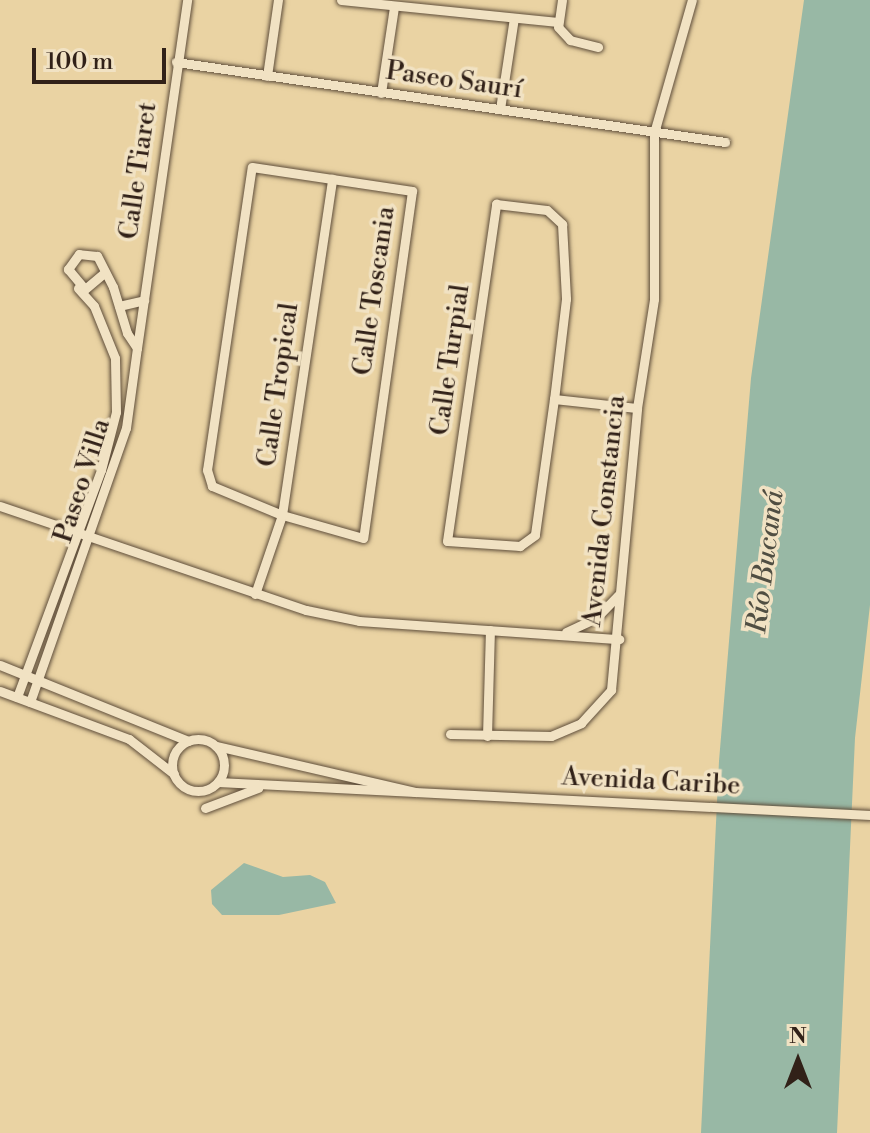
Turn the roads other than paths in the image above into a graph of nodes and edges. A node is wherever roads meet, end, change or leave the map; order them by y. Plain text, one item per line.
1 (187, 0) edge
2 (278, 0) edge
3 (562, 0) edge
4 (692, 0) edge
5 (346, 1) edge
6 (394, 7) junction
7 (514, 18) junction
8 (558, 22) junction
9 (598, 47) dead end
10 (176, 62) junction
11 (267, 76) junction
12 (381, 93) junction
13 (500, 109) junction
14 (654, 133) junction
15 (725, 142) dead end
16 (332, 179) junction
17 (105, 272) junction
18 (76, 286) junction
19 (144, 300) junction
20 (119, 306) junction
21 (137, 348) junction
22 (554, 399) junction
23 (637, 408) junction
24 (0, 506) edge
25 (282, 515) junction
26 (76, 533) junction
27 (89, 537) junction
28 (255, 594) junction
29 (619, 594) junction
30 (490, 630) junction
31 (563, 633) junction
32 (619, 639) junction
33 (0, 665) edge
34 (26, 675) junction
35 (39, 680) junction
36 (0, 691) edge
37 (17, 697) junction
38 (30, 702) junction
39 (450, 734) dead end
40 (487, 736) junction
41 (188, 741) junction
42 (216, 746) junction
43 (174, 774) junction
44 (218, 782) junction
45 (265, 787) junction
46 (430, 795) junction
47 (205, 808) dead end
48 (870, 815) edge

1 - 10 street, Calle Tiaret
2 - 11 street
3 - 8 street
4 - 14 street, Avenida Constancia
5 - 6 street
6 - 7 street
6 - 12 street
7 - 8 street
7 - 13 street
8 - 9 street
10 - 11 street, Paseo Saurí
10 - 19 street, Calle Tiaret
11 - 12 street, Paseo Saurí
12 - 13 street, Paseo Saurí
13 - 14 street, Paseo Saurí
14 - 15 street, Paseo Saurí
14 - 23 street, Avenida Constancia
16 - 25 street, Calle Tropical
16 - 25 street, Calle Toscania
16 - 25 street, Calle Toscania
17 - 18 street
17 - 18 street
17 - 20 street
18 - 26 street, Paseo Villa
19 - 20 street
19 - 21 street, Calle Tiaret
20 - 21 street
21 - 27 street, Paseo Villa
22 - 22 street, Calle Turpial
22 - 23 street
23 - 29 street, Avenida Constancia
24 - 26 street, Avenida Constancia
25 - 28 street, Calle Tropical
26 - 27 street, Avenida Constancia
26 - 34 street, Paseo Villa
27 - 28 street, Avenida Constancia
27 - 35 street, Paseo Villa
28 - 30 street, Avenida Constancia
29 - 31 street
29 - 32 street, Avenida Constancia
30 - 31 street, Avenida Constancia
30 - 40 street
31 - 32 street, Avenida Constancia
32 - 40 street
33 - 34 street
34 - 35 street
34 - 37 street, Paseo Villa
35 - 38 street, Paseo Villa
35 - 41 street
36 - 37 street
37 - 38 street
38 - 43 street
39 - 40 street
41 - 42 street
41 - 43 street
42 - 44 street
42 - 46 street, Avenida Caribe
43 - 44 street
44 - 45 street, Avenida Caribe
45 - 46 street, Avenida Caribe
45 - 47 street
46 - 48 street, Avenida Caribe

